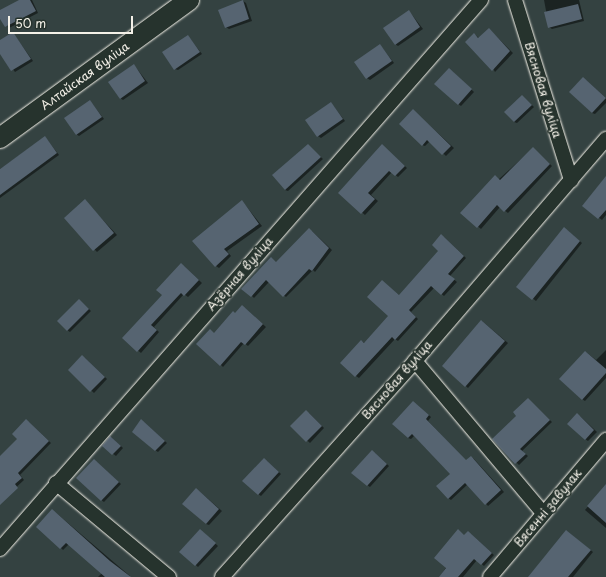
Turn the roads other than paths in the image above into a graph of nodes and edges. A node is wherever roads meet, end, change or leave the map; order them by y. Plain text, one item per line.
1 (189, 0) edge
2 (481, 0) edge
3 (515, 0) edge
4 (0, 138) edge
5 (606, 139) edge
6 (570, 180) junction
7 (415, 361) junction
8 (606, 440) edge
9 (56, 483) junction
10 (543, 513) junction
11 (0, 549) edge
12 (169, 577) edge
13 (222, 577) edge
14 (490, 577) edge

1 - 4 main road, Алтайская вуліца
2 - 9 street, Азёрная вуліца
3 - 6 street, Вясновая вуліца
5 - 6 street, Вясновая вуліца
6 - 7 street, Вясновая вуліца
7 - 10 street
7 - 13 street, Вясновая вуліца
8 - 10 street, Вясенні завулак
9 - 11 street, Азёрная вуліца
9 - 12 street
10 - 14 street, Вясенні завулак

